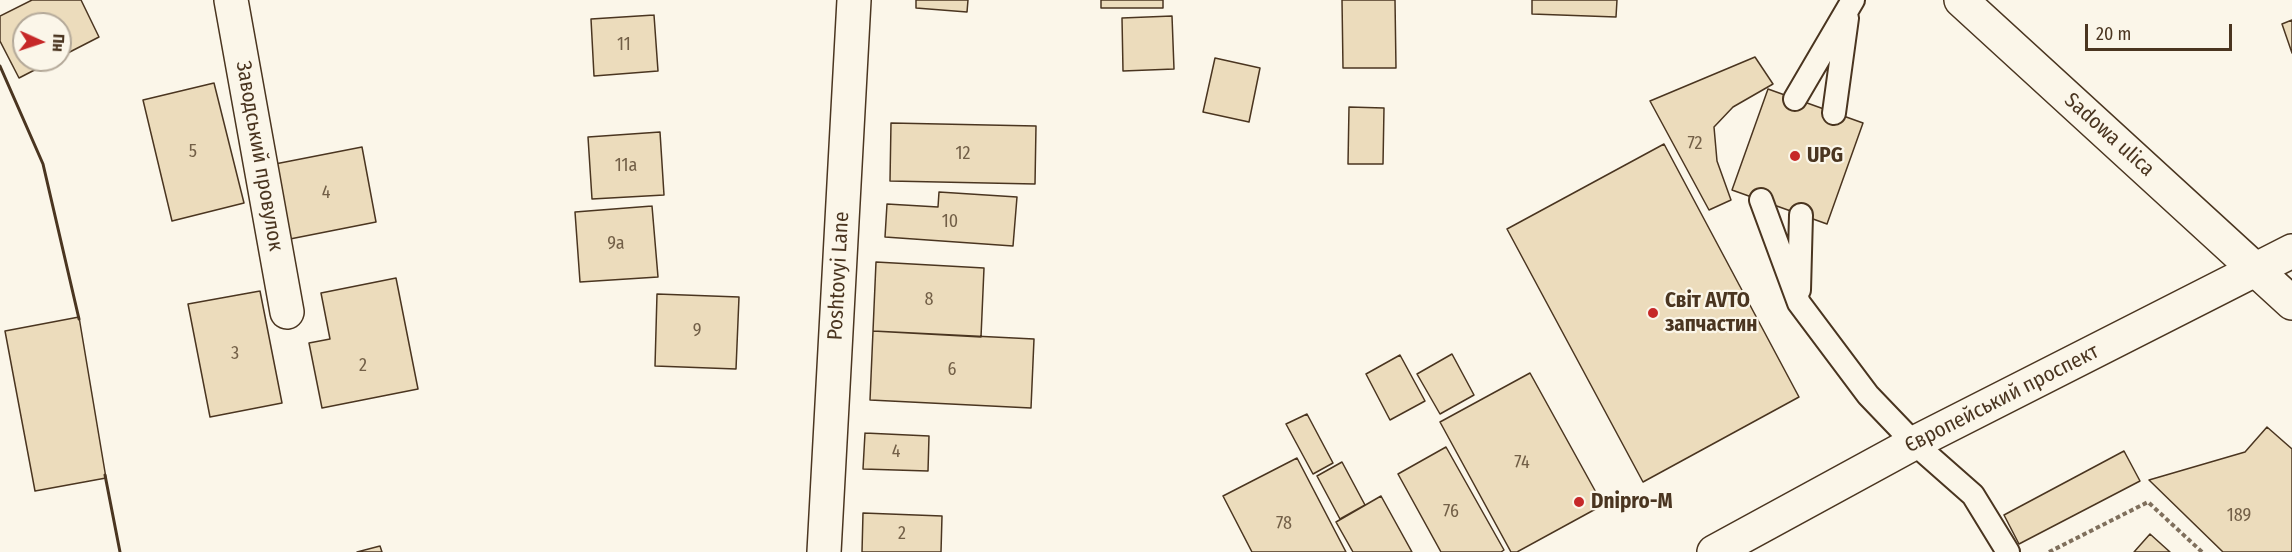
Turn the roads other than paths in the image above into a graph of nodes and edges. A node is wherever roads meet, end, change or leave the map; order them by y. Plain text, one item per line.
1 (231, 0) edge
2 (854, 0) edge
3 (1961, 0) edge
4 (1851, 2) edge
5 (1795, 99) dead end
6 (1834, 113) dead end
7 (1761, 200) dead end
8 (1801, 215) dead end
9 (2292, 251) edge
10 (2256, 270) junction
11 (1799, 303) junction
12 (2292, 303) edge
13 (287, 312) dead end
14 (1914, 443) junction
15 (824, 552) edge
16 (1714, 552) edge
17 (2008, 552) edge

1 - 13 main road, Заводський провулок
2 - 15 main road, Poshtovyi Lane
3 - 10 main road, Sadowa ulica
4 - 5 lane
4 - 6 lane
7 - 11 lane
8 - 11 lane
9 - 10 main road, Європейський проспект
10 - 12 main road, Sadowa ulica
10 - 14 main road, Європейський проспект
11 - 14 lane
14 - 16 main road, Європейський проспект
14 - 17 lane

